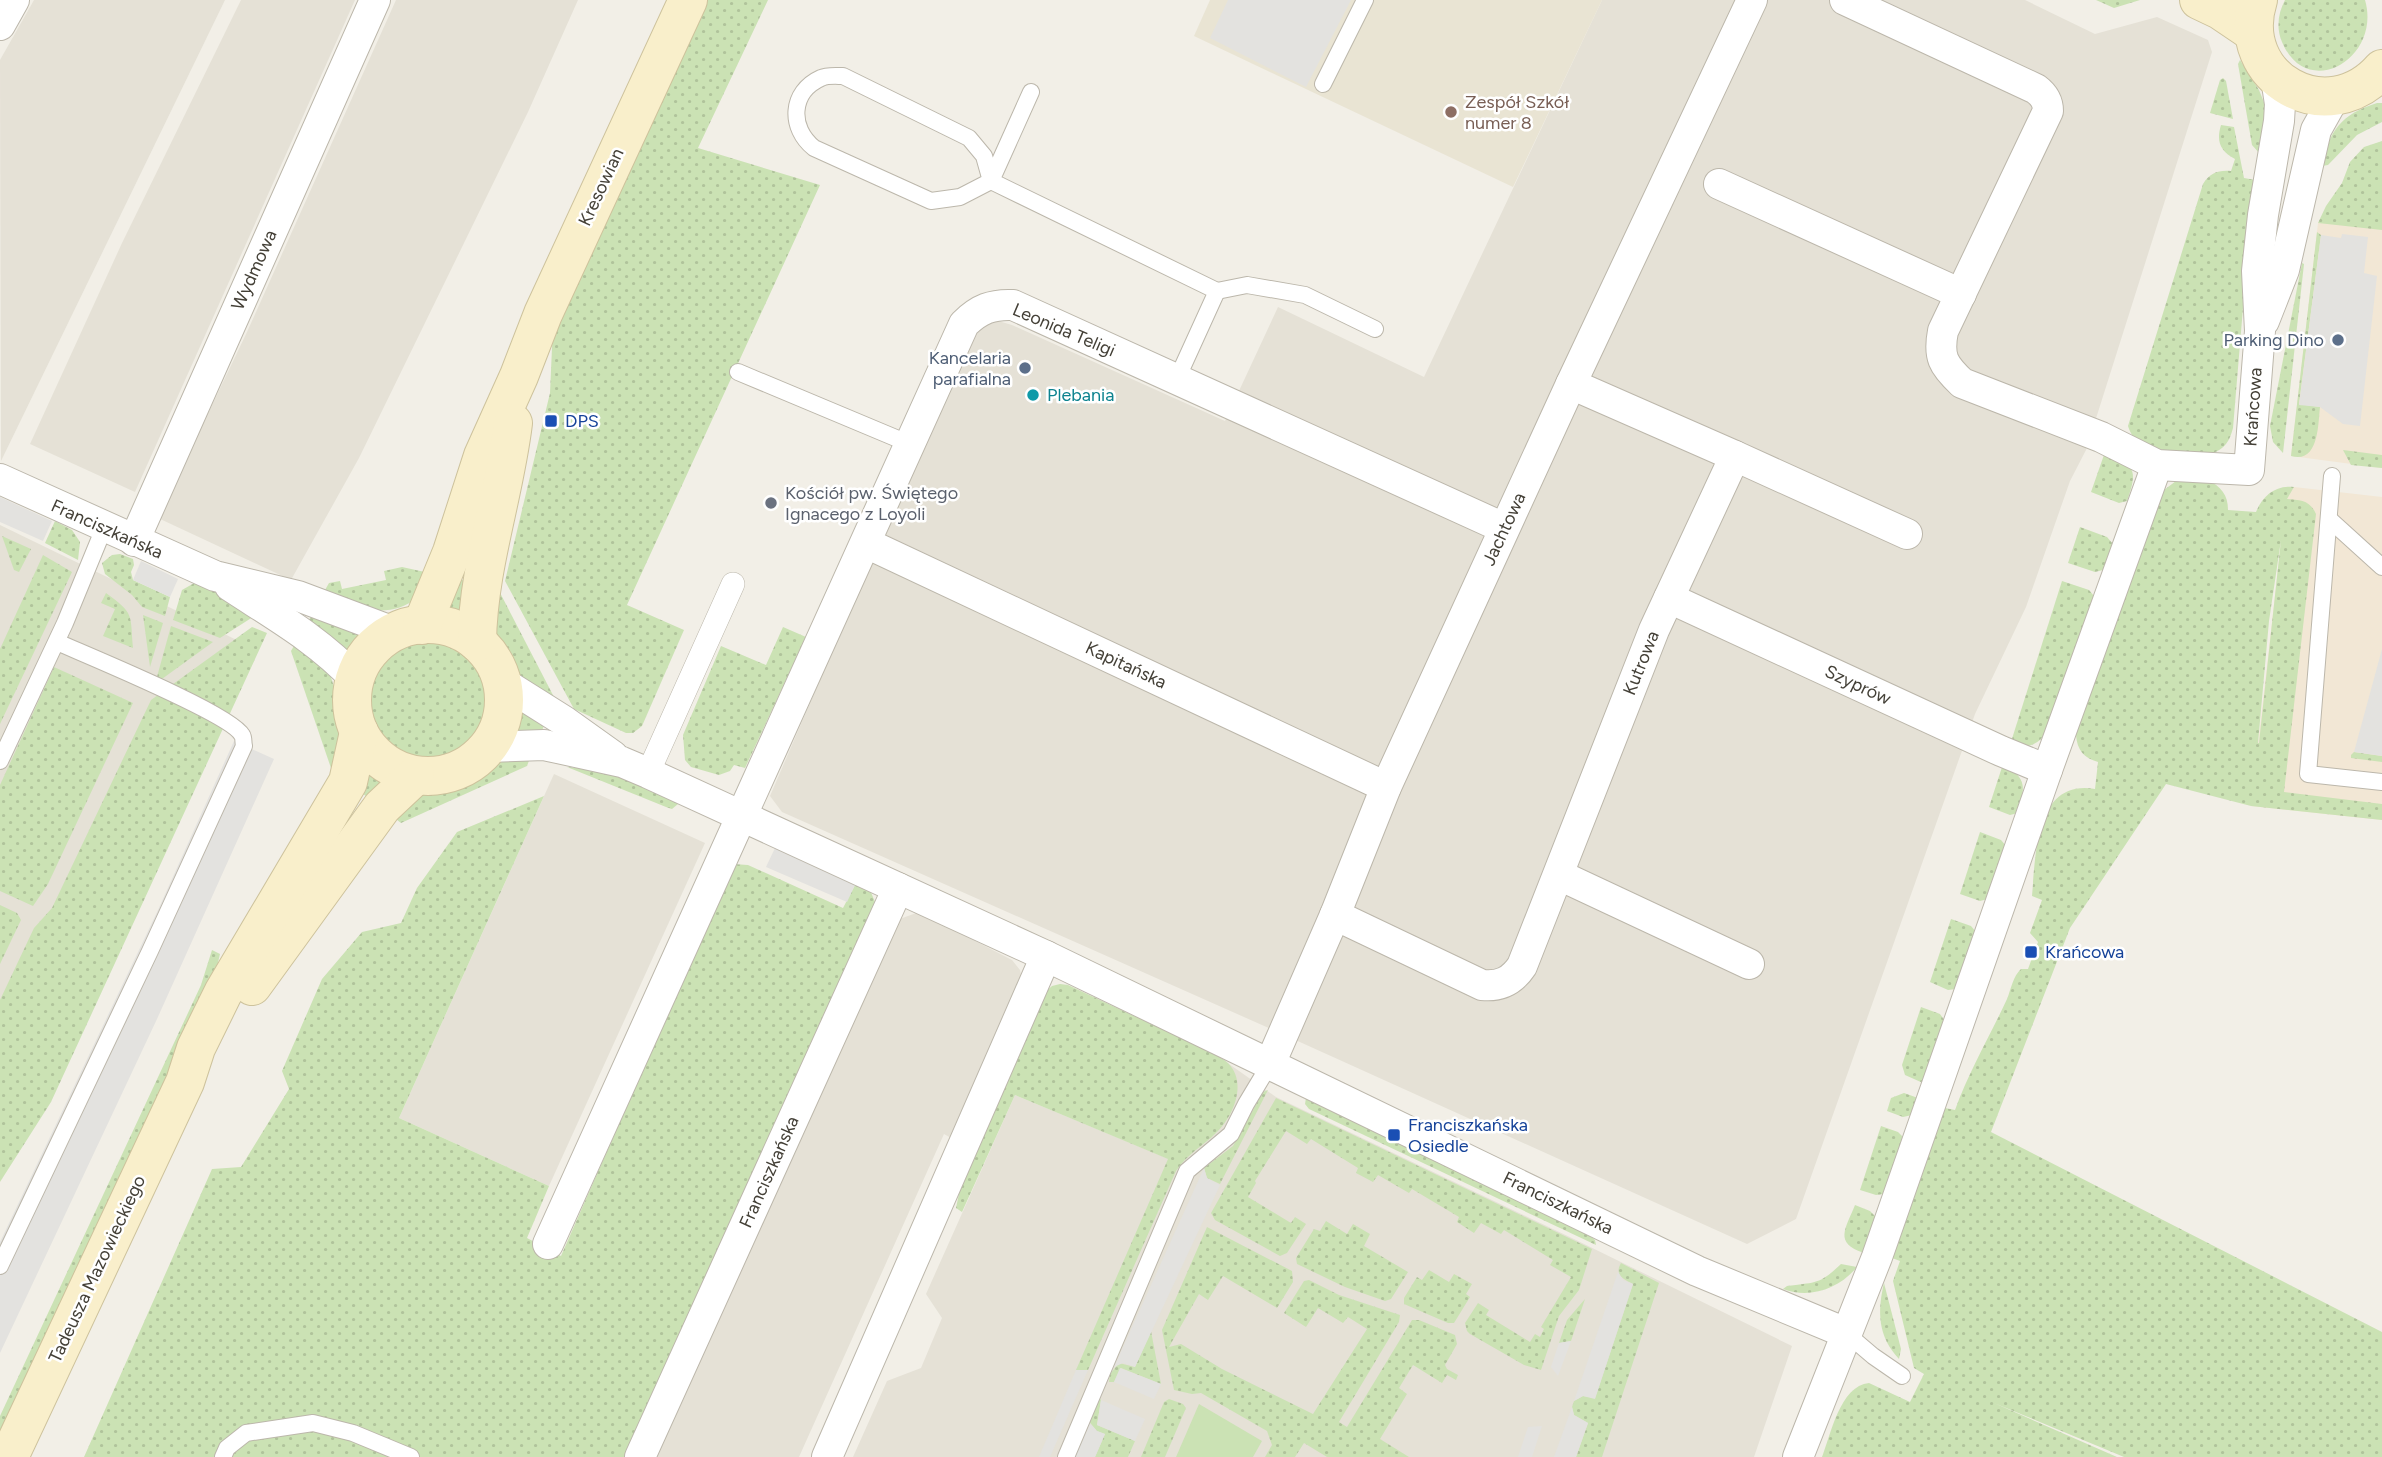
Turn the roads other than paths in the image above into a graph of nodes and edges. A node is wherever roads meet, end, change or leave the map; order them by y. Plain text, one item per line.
1 (375, 0) edge
2 (688, 0) edge
3 (1365, 0) edge
4 (1752, 0) edge
5 (1845, 0) edge
6 (2199, 0) edge
7 (2256, 16) edge
8 (2276, 78) junction
9 (2378, 78) edge
10 (1323, 85) dead end
11 (1031, 92) dead end
12 (2335, 96) junction
13 (992, 181) junction
14 (1718, 184) dead end
15 (1217, 291) junction
16 (1961, 294) junction
17 (1375, 329) dead end
18 (2260, 331) junction
19 (738, 372) dead end
20 (519, 376) junction
21 (1177, 379) junction
22 (1571, 384) junction
23 (910, 444) junction
24 (1735, 456) junction
25 (2157, 465) junction
26 (2332, 477) dead end
27 (0, 479) edge
28 (2329, 519) junction
29 (104, 527) junction
30 (1504, 528) junction
31 (1907, 534) dead end
32 (134, 541) junction
33 (866, 543) junction
34 (2364, 551) junction
35 (2382, 552) edge
36 (2382, 567) edge
37 (215, 576) junction
38 (733, 584) dead end
39 (1669, 598) junction
40 (408, 629) junction
41 (57, 642) junction
42 (477, 642) junction
43 (355, 679) junction
44 (502, 682) junction
45 (359, 732) junction
46 (488, 747) junction
47 (0, 761) edge
48 (635, 768) junction
49 (2047, 770) junction
50 (415, 776) junction
51 (2382, 782) edge
52 (1386, 787) junction
53 (741, 814) junction
54 (1559, 875) junction
55 (898, 888) junction
56 (1335, 915) junction
57 (1046, 956) junction
58 (1749, 964) dead end
59 (1270, 1064) junction
60 (185, 1082) junction
61 (548, 1244) dead end
62 (0, 1266) edge
63 (1846, 1333) junction
64 (1902, 1376) dead end
65 (9, 1457) edge
66 (223, 1457) edge
67 (411, 1457) edge
68 (640, 1457) edge
69 (827, 1457) edge
70 (1066, 1457) edge
71 (1798, 1457) edge

1 - 32 street, Wydmowa
2 - 20 main road, Kresowian
3 - 10 lane
4 - 22 street, Jachtowa
5 - 16 street
6 - 7 main road
7 - 8 main road
8 - 12 main road
8 - 18 street, Krańcowa
9 - 12 main road
11 - 13 lane
12 - 18 street, Krańcowa
13 - 13 lane
13 - 15 lane
14 - 16 street
15 - 17 lane
15 - 21 lane
16 - 25 street
18 - 25 street, Krańcowa
19 - 23 lane
20 - 40 main road, Kresowian
20 - 42 main road, Kresowian
21 - 23 street, Leonida Teligi
21 - 30 street, Leonida Teligi
22 - 24 street
22 - 30 street, Jachtowa
23 - 33 street, Leonida Teligi
24 - 31 street
24 - 39 street, Kutrowa
25 - 49 street
26 - 28 lane
27 - 29 street, Franciszkańska
28 - 34 lane
28 - 51 lane
29 - 32 street, Franciszkańska
29 - 41 lane
30 - 52 street, Jachtowa
32 - 37 street, Franciszkańska
33 - 52 street, Kapitańska
33 - 53 street, Leonida Teligi
34 - 35 lane
34 - 36 lane
37 - 40 street, Franciszkańska
37 - 43 street, Franciszkańska
38 - 48 street
39 - 49 street, Szyprów
39 - 54 street, Kutrowa
40 - 42 main road
40 - 43 main road
41 - 47 lane
41 - 62 lane
42 - 44 main road
43 - 45 main road
44 - 46 main road
44 - 48 street, Franciszkańska
45 - 50 main road
45 - 60 main road, Tadeusza Mazowieckiego
46 - 48 street, Franciszkańska
46 - 50 main road
48 - 53 street, Franciszkańska
49 - 63 street
50 - 60 main road, Tadeusza Mazowieckiego
52 - 56 street, Jachtowa
53 - 55 street, Franciszkańska
53 - 61 street
54 - 56 street, Kutrowa
54 - 58 street
55 - 57 street, Franciszkańska
55 - 68 street, Franciszkańska
56 - 59 street, Jachtowa
57 - 59 street, Franciszkańska
57 - 69 street
59 - 63 street, Franciszkańska
59 - 70 lane
60 - 65 main road, Tadeusza Mazowieckiego
63 - 64 lane
63 - 71 street
66 - 67 lane

